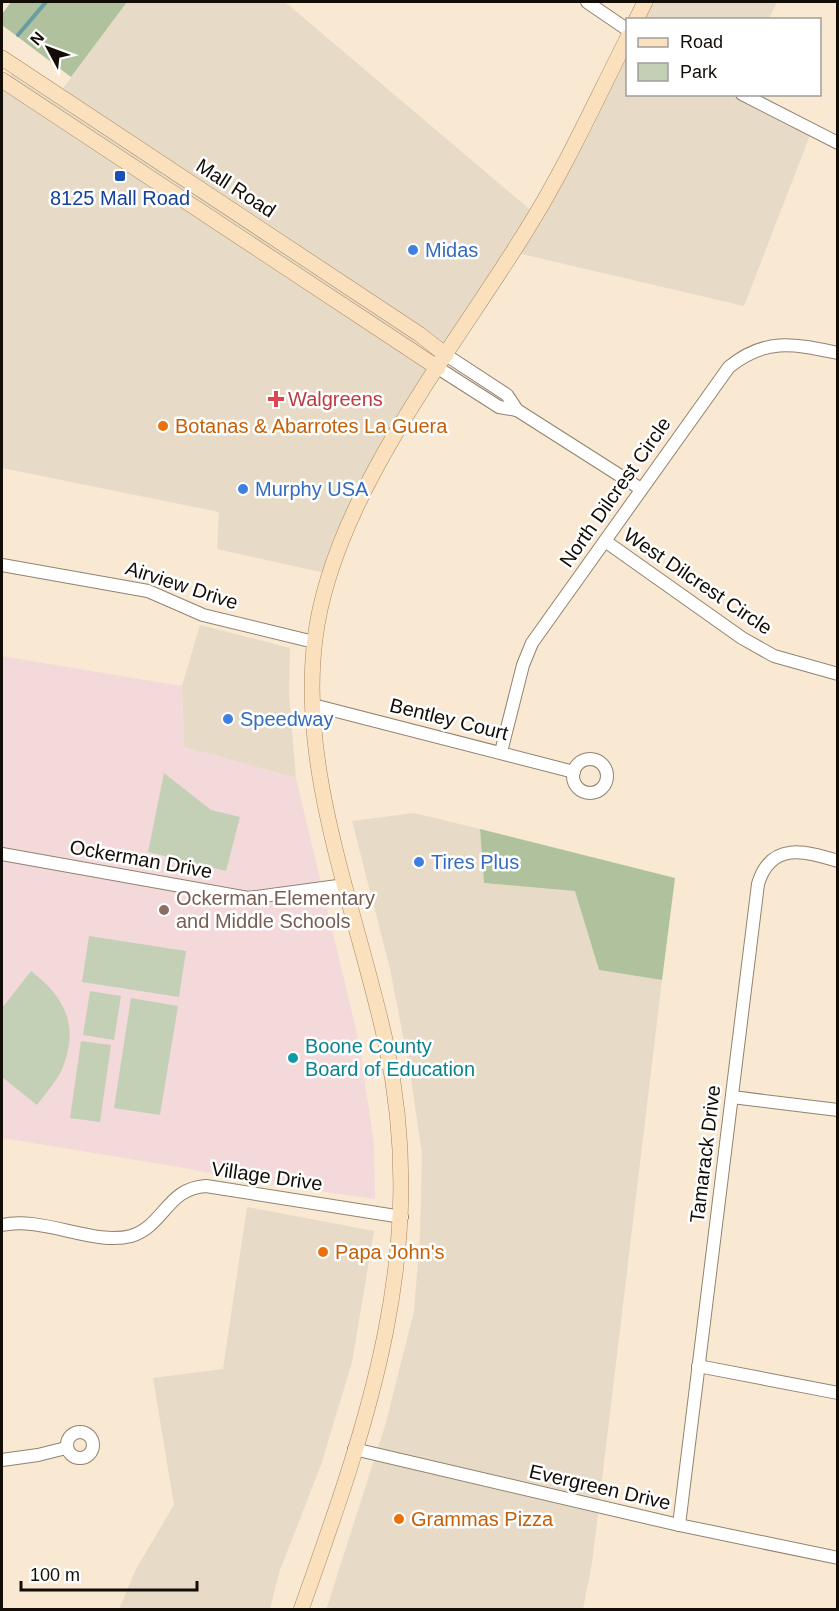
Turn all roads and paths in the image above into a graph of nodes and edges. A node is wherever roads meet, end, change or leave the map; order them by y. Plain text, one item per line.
1 (587, 2) edge
2 (645, 2) edge
3 (637, 18) edge
4 (626, 29) edge
5 (626, 39) edge
6 (2, 58) edge
7 (2, 81) edge
8 (746, 96) edge
9 (837, 143) edge
10 (837, 353) edge
11 (442, 361) junction
12 (641, 489) junction
13 (605, 541) junction
14 (2, 565) edge
15 (314, 642) junction
16 (837, 674) edge
17 (314, 705) junction
18 (501, 752) junction
19 (574, 772) dead end
20 (2, 854) edge
21 (837, 861) edge
22 (345, 885) junction
23 (732, 1097) junction
24 (837, 1110) edge
25 (402, 1217) junction
26 (2, 1225) edge
27 (698, 1366) junction
28 (837, 1393) edge
29 (66, 1448) dead end
30 (354, 1449) junction
31 (2, 1460) edge
32 (678, 1525) junction
33 (837, 1558) edge
34 (301, 1610) edge

1 - 4 street
2 - 3 main road
5 - 11 main road
6 - 11 main road, Mall Road
7 - 11 main road, Mall Road
8 - 9 street
10 - 12 street, North Dilcrest Circle
11 - 12 street
11 - 15 main road
12 - 13 street, North Dilcrest Circle
13 - 16 street, West Dilcrest Circle
13 - 18 street, North Dilcrest Circle
14 - 15 street, Airview Drive
15 - 17 main road
17 - 18 street, Bentley Court
17 - 22 main road
18 - 19 street, Bentley Court
20 - 22 street, Ockerman Drive
21 - 23 street, Tamarack Drive
22 - 25 main road
23 - 24 street
23 - 27 street, Tamarack Drive
25 - 26 street, Village Drive
25 - 30 main road
27 - 28 street
27 - 32 street, Tamarack Drive
29 - 31 street
30 - 32 street, Evergreen Drive
30 - 34 main road
32 - 33 street, Evergreen Drive

